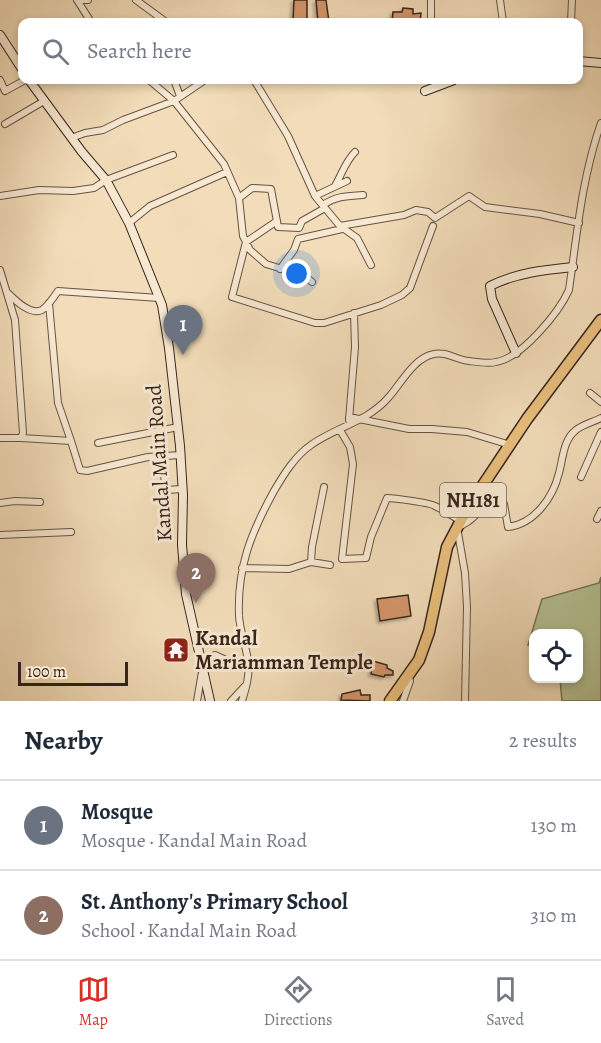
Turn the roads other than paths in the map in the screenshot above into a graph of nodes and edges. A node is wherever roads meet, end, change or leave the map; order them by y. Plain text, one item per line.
1 (88, 0) edge
2 (136, 0) edge
3 (432, 0) edge
4 (500, 0) edge
5 (573, 0) edge
6 (88, 18) edge
7 (161, 18) edge
8 (431, 18) edge
9 (502, 18) edge
10 (571, 18) edge
11 (0, 35) edge
12 (583, 61) edge
13 (18, 63) edge
14 (601, 63) edge
15 (0, 80) edge
16 (21, 84) edge
17 (33, 84) edge
18 (155, 84) edge
19 (175, 84) edge
20 (199, 84) edge
21 (256, 84) edge
22 (443, 84) edge
23 (425, 91) dead end
24 (3, 92) edge
25 (177, 99) junction
26 (44, 101) junction
27 (601, 123) edge
28 (5, 124) dead end
29 (72, 138) junction
30 (355, 152) dead end
31 (173, 155) dead end
32 (227, 172) junction
33 (106, 180) junction
34 (347, 181) dead end
35 (335, 186) junction
36 (363, 195) dead end
37 (0, 196) edge
38 (315, 196) junction
39 (239, 198) junction
40 (324, 206) junction
41 (277, 221) junction
42 (129, 223) junction
43 (579, 224) junction
44 (433, 226) dead end
45 (341, 227) junction
46 (246, 242) junction
47 (371, 265) dead end
48 (573, 267) junction
49 (280, 268) junction
50 (0, 270) edge
51 (312, 282) dead end
52 (6, 290) junction
53 (159, 298) junction
54 (49, 303) junction
55 (354, 313) junction
56 (601, 320) edge
57 (516, 353) junction
58 (590, 393) dead end
59 (601, 402) edge
60 (349, 417) junction
61 (601, 418) edge
62 (360, 420) junction
63 (348, 426) junction
64 (178, 428) junction
65 (340, 430) junction
66 (601, 432) edge
67 (0, 438) edge
68 (21, 438) junction
69 (71, 441) junction
70 (98, 443) dead end
71 (510, 445) junction
72 (181, 455) junction
73 (163, 456) junction
74 (581, 477) dead end
75 (324, 487) dead end
76 (183, 489) junction
77 (40, 502) dead end
78 (0, 503) edge
79 (601, 512) edge
80 (597, 519) dead end
81 (459, 524) junction
82 (71, 532) dead end
83 (0, 535) edge
84 (311, 562) junction
85 (330, 564) dead end
86 (242, 568) junction
87 (228, 661) dead end
88 (203, 663) junction
89 (408, 675) junction
90 (248, 681) junction
91 (197, 701) edge
92 (210, 701) edge
93 (231, 701) edge
94 (242, 701) edge
95 (390, 701) edge
96 (403, 701) edge
97 (465, 701) edge

1 - 6 street
2 - 7 street
3 - 8 street
4 - 9 street
5 - 10 street
11 - 13 street
12 - 14 street
15 - 24 street
16 - 24 street
17 - 26 street, Kandal Main Road
18 - 25 street
19 - 25 street
20 - 25 street
21 - 38 street
22 - 23 street
25 - 29 street
25 - 32 street
26 - 28 street
26 - 29 street, Kandal Main Road
27 - 43 street
29 - 33 street, Kandal Main Road
30 - 35 street
31 - 33 street
32 - 39 street
32 - 42 street
33 - 37 street
33 - 42 street, Kandal Main Road
34 - 35 street
35 - 38 street
36 - 40 street
38 - 40 street
39 - 41 street
39 - 46 street
40 - 41 street
40 - 45 street
41 - 46 street
42 - 53 street, Kandal Main Road
43 - 45 street
43 - 48 street
44 - 55 street
45 - 47 street
45 - 49 street
46 - 49 street
46 - 55 street
48 - 57 street
48 - 57 street
49 - 51 street
50 - 52 street
52 - 54 street
52 - 68 street
53 - 54 street
53 - 64 street, Kandal Main Road
54 - 69 street
55 - 60 street
56 - 71 highway, NH181
57 - 62 street
58 - 59 street
60 - 62 street
60 - 63 street
61 - 81 street
62 - 63 street
62 - 71 street
63 - 65 street
64 - 70 street
64 - 72 street, Kandal Main Road
65 - 81 street
65 - 86 street
66 - 74 street
67 - 68 street
68 - 69 street
69 - 73 street
71 - 81 highway, NH181
72 - 73 street
72 - 76 street, Kandal Main Road
73 - 76 street
75 - 84 street
76 - 88 street, Kandal Main Road
77 - 78 street
79 - 80 street
81 - 89 highway, NH181
81 - 97 street
82 - 83 street
84 - 85 street
84 - 86 street
86 - 90 street
87 - 88 street
88 - 91 street
88 - 92 street, Kandal Main Road
89 - 95 highway, NH181
89 - 96 street
90 - 93 street
90 - 94 street

